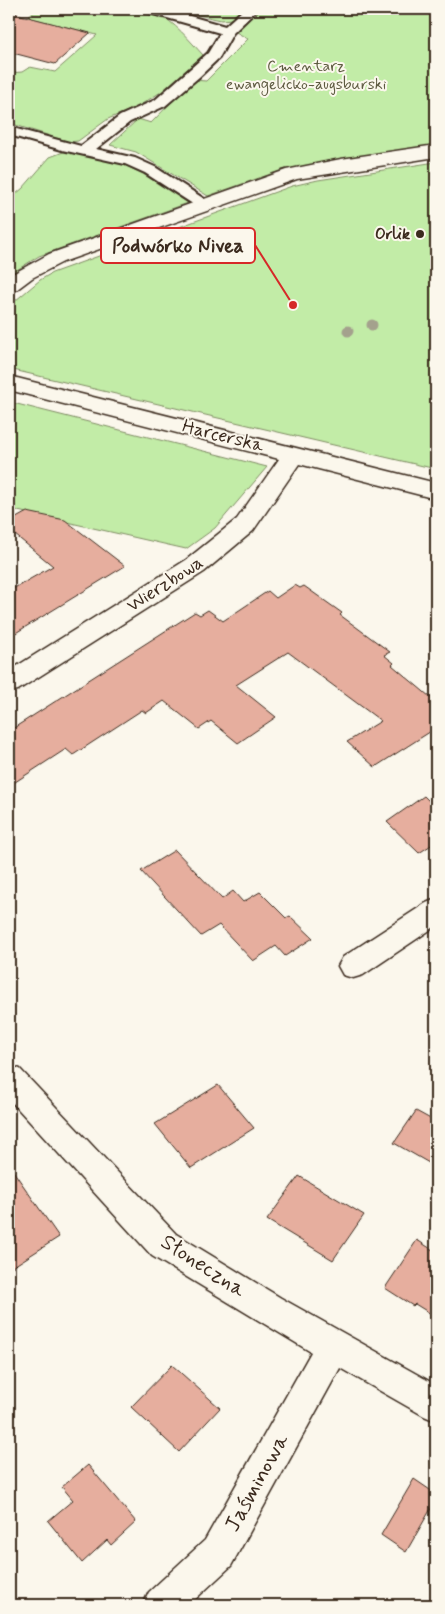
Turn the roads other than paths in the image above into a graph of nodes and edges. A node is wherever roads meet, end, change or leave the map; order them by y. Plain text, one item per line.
1 (151, 9) edge
2 (251, 9) edge
3 (228, 31) junction
4 (9, 131) edge
5 (85, 150) junction
6 (436, 151) edge
7 (204, 205) junction
8 (9, 286) edge
9 (9, 383) edge
10 (294, 454) junction
11 (436, 491) edge
12 (9, 683) edge
13 (436, 911) edge
14 (353, 966) dead end
15 (9, 1078) edge
16 (334, 1346) junction
17 (436, 1404) edge
18 (162, 1605) edge

1 - 3 lane
2 - 3 lane
3 - 5 lane
4 - 5 lane
5 - 7 lane
6 - 7 street
7 - 8 street
9 - 10 street, Harcerska
10 - 11 street, Harcerska
10 - 12 street, Wierzbowa
13 - 14 street
15 - 16 street, Słoneczna
16 - 17 street, Słoneczna
16 - 18 street, Jaśminowa

